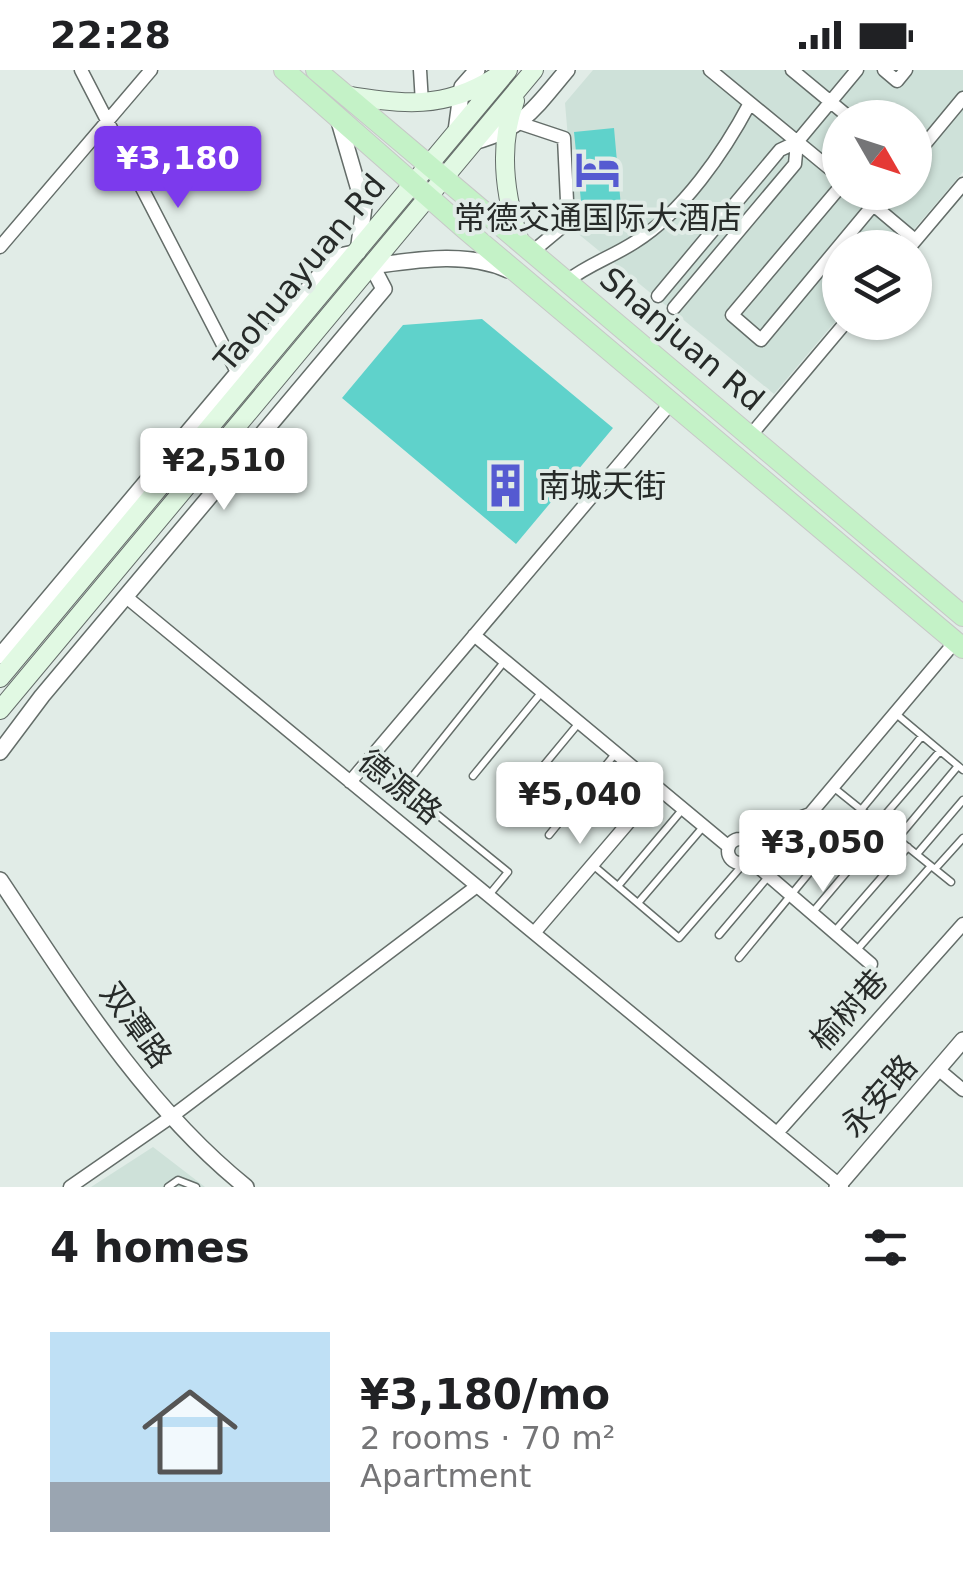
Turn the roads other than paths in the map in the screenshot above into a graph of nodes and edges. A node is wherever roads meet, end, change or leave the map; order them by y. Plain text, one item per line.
1 (80, 70) edge
2 (152, 70) edge
3 (284, 70) edge
4 (316, 70) edge
5 (420, 70) edge
6 (477, 70) edge
7 (508, 70) edge
8 (534, 70) edge
9 (568, 70) edge
10 (710, 70) edge
11 (792, 70) edge
12 (857, 70) edge
13 (884, 70) edge
14 (906, 70) edge
15 (520, 86) junction
16 (460, 96) junction
17 (963, 98) edge
18 (828, 100) edge
19 (832, 100) edge
20 (422, 103) junction
21 (750, 103) junction
22 (342, 105) junction
23 (822, 112) edge
24 (107, 122) junction
25 (522, 124) junction
26 (456, 132) junction
27 (504, 134) junction
28 (932, 135) edge
29 (473, 142) junction
30 (797, 142) junction
31 (822, 162) edge
32 (437, 172) junction
33 (963, 184) edge
34 (422, 190) junction
35 (822, 208) edge
36 (870, 210) edge
37 (879, 210) edge
38 (898, 230) edge
39 (924, 230) edge
40 (0, 247) edge
41 (526, 247) junction
42 (358, 252) junction
43 (372, 266) junction
44 (521, 276) junction
45 (566, 281) junction
46 (658, 296) dead end
47 (674, 308) dead end
48 (831, 340) edge
49 (291, 363) junction
50 (308, 377) junction
51 (241, 379) junction
52 (671, 402) junction
53 (750, 436) junction
54 (91, 559) junction
55 (108, 582) junction
56 (125, 596) junction
57 (963, 616) edge
58 (474, 635) junction
59 (959, 645) edge
60 (0, 656) edge
61 (505, 661) junction
62 (0, 678) edge
63 (542, 692) junction
64 (0, 710) edge
65 (895, 713) junction
66 (579, 723) junction
67 (922, 736) junction
68 (940, 751) junction
69 (0, 752) edge
70 (616, 753) junction
71 (961, 768) edge
72 (473, 776) dead end
73 (350, 782) junction
74 (833, 787) junction
75 (658, 788) junction
76 (963, 800) edge
77 (511, 805) dead end
78 (683, 809) junction
79 (861, 810) junction
80 (704, 826) junction
81 (881, 826) junction
82 (549, 835) dead end
83 (963, 838) edge
84 (898, 839) junction
85 (735, 843) junction
86 (908, 847) junction
87 (917, 854) junction
88 (747, 860) junction
89 (592, 864) junction
90 (933, 868) junction
91 (769, 876) junction
92 (0, 880) edge
93 (951, 882) dead end
94 (618, 886) junction
95 (483, 891) junction
96 (790, 895) junction
97 (638, 904) junction
98 (812, 914) junction
99 (963, 924) edge
100 (834, 932) junction
101 (534, 934) junction
102 (719, 936) dead end
103 (856, 951) junction
104 (739, 958) dead end
105 (870, 964) dead end
106 (963, 1040) edge
107 (938, 1069) junction
108 (963, 1090) edge
109 (171, 1117) junction
110 (776, 1133) junction
111 (75, 1186) edge
112 (839, 1186) edge
113 (168, 1187) edge
114 (196, 1187) edge
115 (246, 1187) edge

1 - 24 street
2 - 24 street
3 - 22 main road
4 - 22 main road, Shanjuan Rd
5 - 20 street
6 - 16 street
7 - 16 main road
7 - 26 main road, Taohuayuan Rd
8 - 15 main road, Taohuayuan Rd
9 - 25 street
10 - 21 street
11 - 18 street
12 - 19 street
13 - 14 street
15 - 27 main road
15 - 29 main road, Taohuayuan Rd
16 - 20 main road
16 - 26 street
17 - 28 street
20 - 22 main road
21 - 30 street
21 - 45 street
22 - 32 main road, Shanjuan Rd
22 - 34 main road, Shanjuan Rd
22 - 42 street
23 - 30 street
24 - 40 street
24 - 51 street
25 - 27 street
25 - 41 street
26 - 32 main road, Taohuayuan Rd
27 - 29 street
27 - 41 main road
29 - 32 main road, Taohuayuan Rd
30 - 31 street
30 - 46 street
30 - 47 street
32 - 34 main road, Taohuayuan Rd
32 - 41 main road, Shanjuan Rd
33 - 39 street
34 - 42 main road, Taohuayuan Rd
34 - 43 main road, Taohuayuan Rd
34 - 44 main road, Shanjuan Rd
35 - 36 street
37 - 38 street
41 - 45 main road, Shanjuan Rd
42 - 51 main road, Taohuayuan Rd
43 - 44 street
43 - 49 main road, Taohuayuan Rd
43 - 50 street
44 - 52 main road, Shanjuan Rd
45 - 53 main road, Shanjuan Rd
48 - 53 street
49 - 50 street
49 - 55 main road, Taohuayuan Rd
50 - 56 street
51 - 54 main road, Taohuayuan Rd
52 - 58 street
52 - 59 main road, Shanjuan Rd
53 - 57 main road, Shanjuan Rd
54 - 60 street
54 - 62 main road, Taohuayuan Rd
55 - 56 street, 德源路
55 - 64 main road, Taohuayuan Rd
56 - 69 street
56 - 73 street, 德源路
58 - 61 street
58 - 73 street
59 - 65 street
61 - 63 street
61 - 95 lane
63 - 66 street
63 - 72 lane
65 - 67 lane
65 - 74 street
66 - 70 street
66 - 77 lane
67 - 68 lane
67 - 79 lane
68 - 71 lane
68 - 81 lane
70 - 75 street
70 - 82 lane
71 - 84 lane
73 - 95 street, 德源路
74 - 79 lane
74 - 85 street
75 - 78 street
75 - 89 street
76 - 87 lane
78 - 80 street
78 - 94 lane
79 - 81 lane
79 - 96 lane
80 - 85 street
80 - 97 lane
81 - 84 lane
81 - 98 lane
83 - 90 lane
84 - 86 lane
85 - 88 street
86 - 87 lane
86 - 100 lane
87 - 90 lane
88 - 91 street
88 - 97 lane
89 - 94 lane
89 - 101 street
90 - 93 lane
90 - 103 lane
91 - 96 street
91 - 102 lane
92 - 109 street, 双潭路
94 - 97 lane
95 - 101 street, 德源路
95 - 109 street
96 - 98 street
96 - 104 lane
98 - 100 street
99 - 110 street, 榆树巷
100 - 103 street
101 - 110 street, 德源路
103 - 105 street
106 - 107 street, 永安路
107 - 108 street
107 - 112 street, 永安路
109 - 111 street
109 - 115 street, 双潭路
110 - 112 street, 德源路
113 - 114 lane

